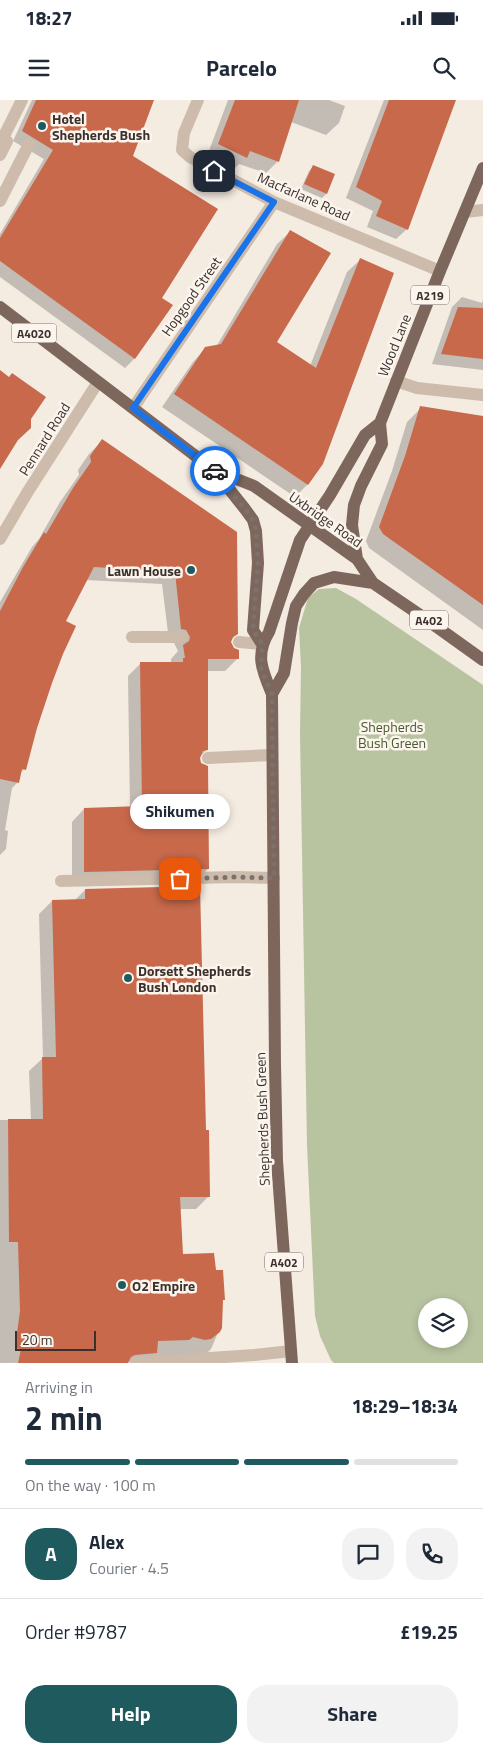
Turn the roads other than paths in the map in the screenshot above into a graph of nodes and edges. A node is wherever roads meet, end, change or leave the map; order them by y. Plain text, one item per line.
1 (22, 100) edge
2 (198, 100) edge
3 (29, 144) dead end
4 (0, 155) edge
5 (483, 168) edge
6 (0, 201) edge
7 (274, 202) junction
8 (483, 210) edge
9 (464, 212) junction
10 (440, 270) junction
11 (0, 307) edge
12 (98, 382) junction
13 (396, 382) junction
14 (483, 395) edge
15 (133, 408) junction
16 (380, 423) junction
17 (214, 470) junction
18 (309, 526) junction
19 (0, 539) edge
20 (357, 559) junction
21 (373, 583) junction
22 (254, 614) joint
23 (132, 637) dead end
24 (182, 637) dead end
25 (239, 642) dead end
26 (262, 644) junction
27 (483, 660) edge
28 (272, 694) junction
29 (272, 755) junction
30 (208, 758) dead end
31 (274, 878) junction
32 (61, 881) dead end
33 (291, 1357) edge
34 (136, 1363) edge

1 - 4 street
2 - 7 street, Macfarlane Road
3 - 6 street
5 - 9 main road, Wood Lane / A219
7 - 10 street, Macfarlane Road
7 - 15 street, Hopgood Street
8 - 9 street
9 - 10 main road, Wood Lane / A219
10 - 13 main road, Wood Lane / A219
11 - 12 main road, Uxbridge Road / A4020
12 - 15 main road, Uxbridge Road / A4020
12 - 19 street, Pennard Road
13 - 14 street
13 - 16 main road, Wood Lane / A219
15 - 17 main road, Uxbridge Road / A4020
16 - 18 main road, Wood Lane / A219
16 - 20 main road, Wood Lane / A219
17 - 18 main road, Uxbridge Road / A4020
17 - 22 main road, Uxbridge Road / A4020
18 - 20 main road, Uxbridge Road / A4020
18 - 26 main road, Shepherds Bush Green / A219
20 - 21 main road, Uxbridge Road / A402
21 - 27 main road, Uxbridge Road / A402
21 - 28 main road, Shepherds Bush Green / A402
22 - 26 main road, Shepherds Bush Green / A4020
23 - 24 street
25 - 26 street
26 - 28 main road, Shepherds Bush Green / A219
28 - 29 main road, Shepherds Bush Green / A402
29 - 30 street
29 - 31 main road, Shepherds Bush Green / A402
31 - 32 street
31 - 33 main road, Shepherds Bush Green / A402
33 - 34 street

